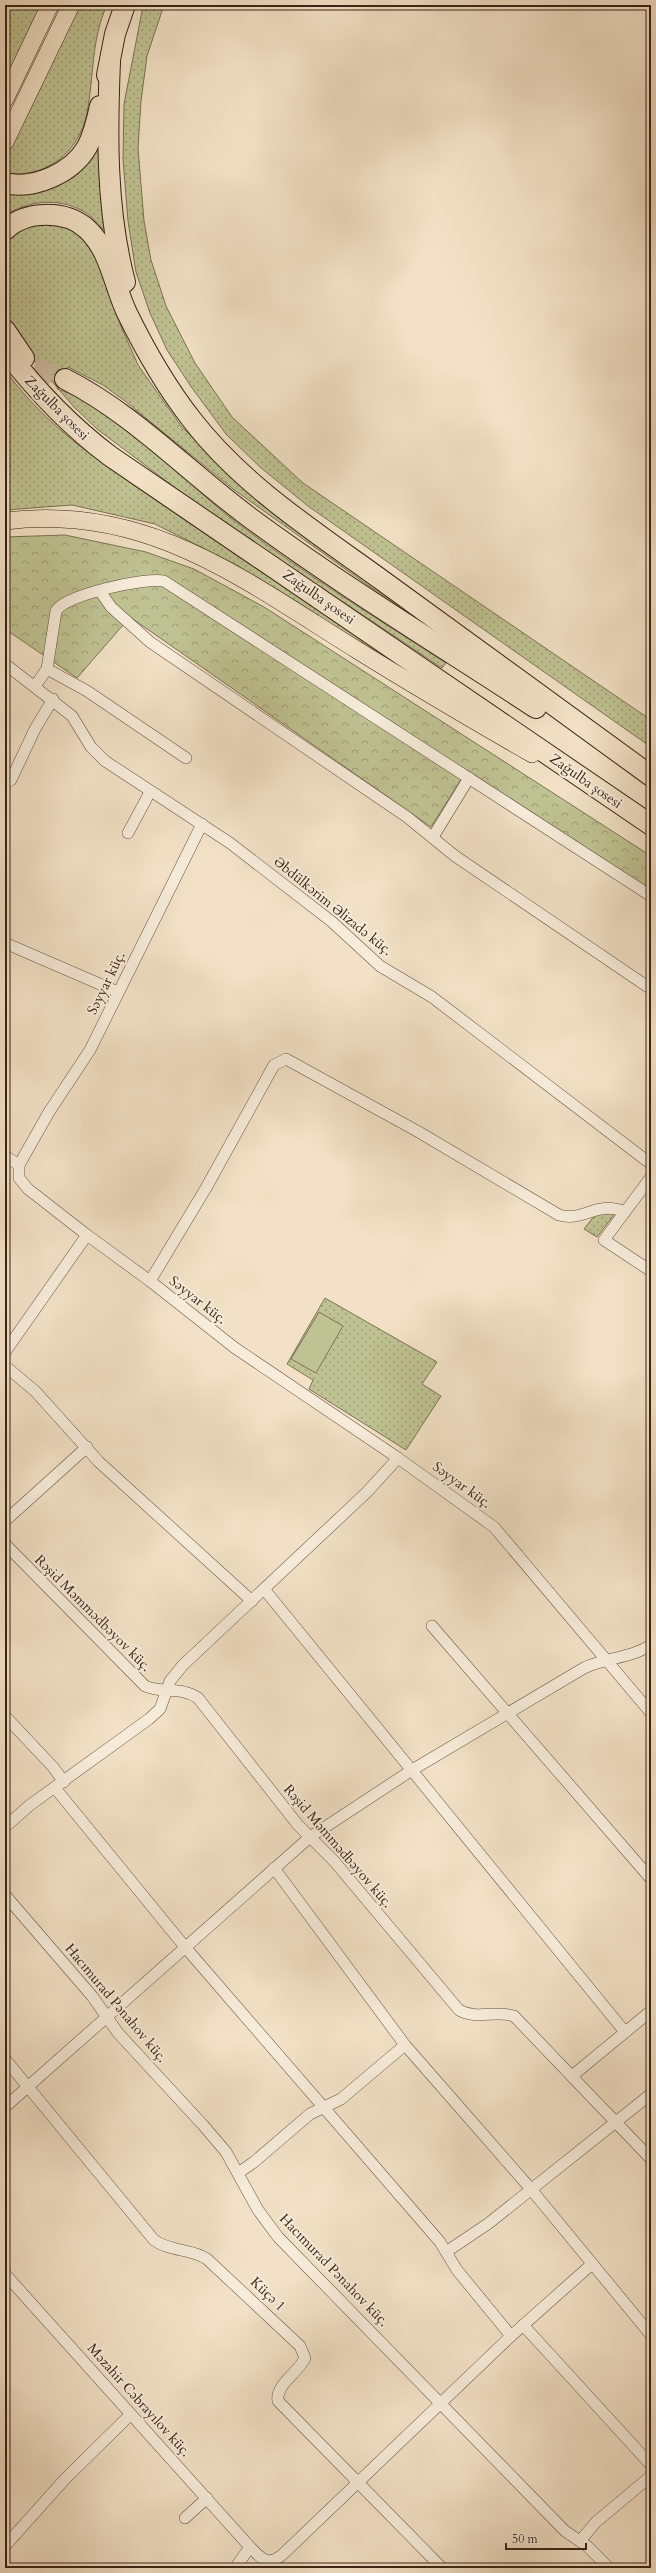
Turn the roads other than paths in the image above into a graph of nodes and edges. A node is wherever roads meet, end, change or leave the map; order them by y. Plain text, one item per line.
1 (50, 5) edge
2 (71, 5) edge
3 (125, 5) edge
4 (110, 61) junction
5 (5, 98) edge
6 (5, 142) edge
7 (5, 183) edge
8 (5, 230) edge
9 (5, 330) edge
10 (5, 350) edge
11 (154, 361) junction
12 (65, 379) tunnel mouth
13 (77, 428) junction
14 (5, 521) edge
15 (100, 591) junction
16 (5, 664) edge
17 (47, 669) junction
18 (35, 686) junction
19 (53, 699) junction
20 (186, 758) dead end
21 (651, 776) edge
22 (469, 778) junction
23 (5, 784) edge
24 (150, 792) junction
25 (631, 812) junction
26 (202, 824) junction
27 (651, 825) edge
28 (128, 833) dead end
29 (432, 837) junction
30 (651, 896) edge
31 (5, 943) edge
32 (651, 989) edge
33 (118, 992) junction
34 (5, 1156) edge
35 (651, 1164) edge
36 (19, 1165) junction
37 (651, 1177) edge
38 (625, 1212) junction
39 (87, 1236) junction
40 (651, 1271) edge
41 (150, 1281) junction
42 (5, 1352) edge
43 (5, 1366) edge
44 (86, 1447) junction
45 (398, 1458) junction
46 (5, 1521) edge
47 (5, 1544) edge
48 (264, 1589) junction
49 (252, 1601) junction
50 (432, 1626) dead end
51 (651, 1645) edge
52 (606, 1659) junction
53 (168, 1690) junction
54 (509, 1712) junction
55 (651, 1713) edge
56 (5, 1716) edge
57 (412, 1770) junction
58 (60, 1785) junction
59 (5, 1827) edge
60 (310, 1837) junction
61 (274, 1868) junction
62 (651, 1879) edge
63 (5, 1895) edge
64 (185, 1947) junction
65 (651, 2011) edge
66 (107, 2017) junction
67 (625, 2032) junction
68 (405, 2045) junction
69 (5, 2059) edge
70 (572, 2076) junction
71 (28, 2086) junction
72 (651, 2094) edge
73 (5, 2107) edge
74 (322, 2108) junction
75 (614, 2121) junction
76 (651, 2159) edge
77 (238, 2173) junction
78 (530, 2188) junction
79 (446, 2252) junction
80 (592, 2264) junction
81 (5, 2274) edge
82 (523, 2325) junction
83 (651, 2335) edge
84 (511, 2336) junction
85 (441, 2402) junction
86 (130, 2415) junction
87 (651, 2465) edge
88 (651, 2476) edge
89 (357, 2482) junction
90 (207, 2498) junction
91 (185, 2518) dead end
92 (580, 2541) junction
93 (5, 2546) edge
94 (250, 2547) junction
95 (235, 2568) edge
96 (442, 2568) edge
97 (609, 2568) edge

1 - 5 main road
2 - 6 main road
3 - 4 highway
4 - 7 highway
4 - 11 highway
8 - 11 highway
9 - 13 highway
10 - 13 highway, Zağulba şosesi
11 - 21 highway
12 - 21 highway
13 - 25 highway, Zağulba şosesi
14 - 25 main road
15 - 17 street
15 - 22 street
15 - 29 street
16 - 18 street, Əbdülkərim Əlizadə küç.
17 - 18 street
17 - 20 street
18 - 19 street, Əbdülkərim Əlizadə küç.
19 - 23 street
19 - 24 street, Əbdülkərim Əlizadə küç.
22 - 29 street
22 - 30 street
24 - 26 street, Əbdülkərim Əlizadə küç.
24 - 28 street
25 - 27 highway, Zağulba şosesi
26 - 33 street, Səyyar küç.
26 - 35 street, Əbdülkərim Əlizadə küç.
29 - 32 street
31 - 33 street
33 - 36 street, Səyyar küç.
34 - 36 street
36 - 39 street, Səyyar küç.
37 - 38 street
38 - 40 street
38 - 41 street
39 - 41 street, Səyyar küç.
39 - 42 street
41 - 45 street, Səyyar küç.
43 - 44 street
44 - 46 street
44 - 49 street
45 - 48 street
45 - 52 street, Səyyar küç.
47 - 53 street, Rəşid Məmmədbəyov küç.
48 - 49 street
48 - 57 street
49 - 53 street
50 - 54 street
51 - 52 street
52 - 54 street
52 - 55 street, Səyyar küç.
53 - 58 street
53 - 60 street, Rəşid Məmmədbəyov küç.
54 - 57 street
54 - 62 street
56 - 58 street
57 - 60 street
57 - 67 street
58 - 59 street
58 - 64 street
60 - 61 street
60 - 70 street, Rəşid Məmmədbəyov küç.
61 - 64 street
61 - 68 street
63 - 66 street, Hacımurad Pənahov küç.
64 - 66 street
64 - 74 street
65 - 67 street
66 - 71 street
66 - 77 street, Hacımurad Pənahov küç.
67 - 70 street
68 - 74 street
68 - 78 street
69 - 71 street, Küçə 1
70 - 75 street, Rəşid Məmmədbəyov küç.
71 - 73 street
71 - 89 street, Küçə 1
72 - 75 street
74 - 77 street
74 - 79 street
75 - 76 street, Rəşid Məmmədbəyov küç.
75 - 78 street
77 - 85 street, Hacımurad Pənahov küç.
78 - 79 street
78 - 80 street
79 - 84 street
80 - 82 street
80 - 83 street
81 - 86 street, Məzahir Cəbrayılov küç.
82 - 84 street
82 - 87 street
84 - 85 street
85 - 89 street
85 - 92 street, Hacımurad Pənahov küç.
86 - 90 street, Məzahir Cəbrayılov küç.
86 - 93 street
88 - 92 street
89 - 94 street, Məzahir Cəbrayılov küç.
89 - 96 street, Küçə 1
90 - 91 street
90 - 94 street, Məzahir Cəbrayılov küç.
92 - 97 street, Hacımurad Pənahov küç.
94 - 95 street

